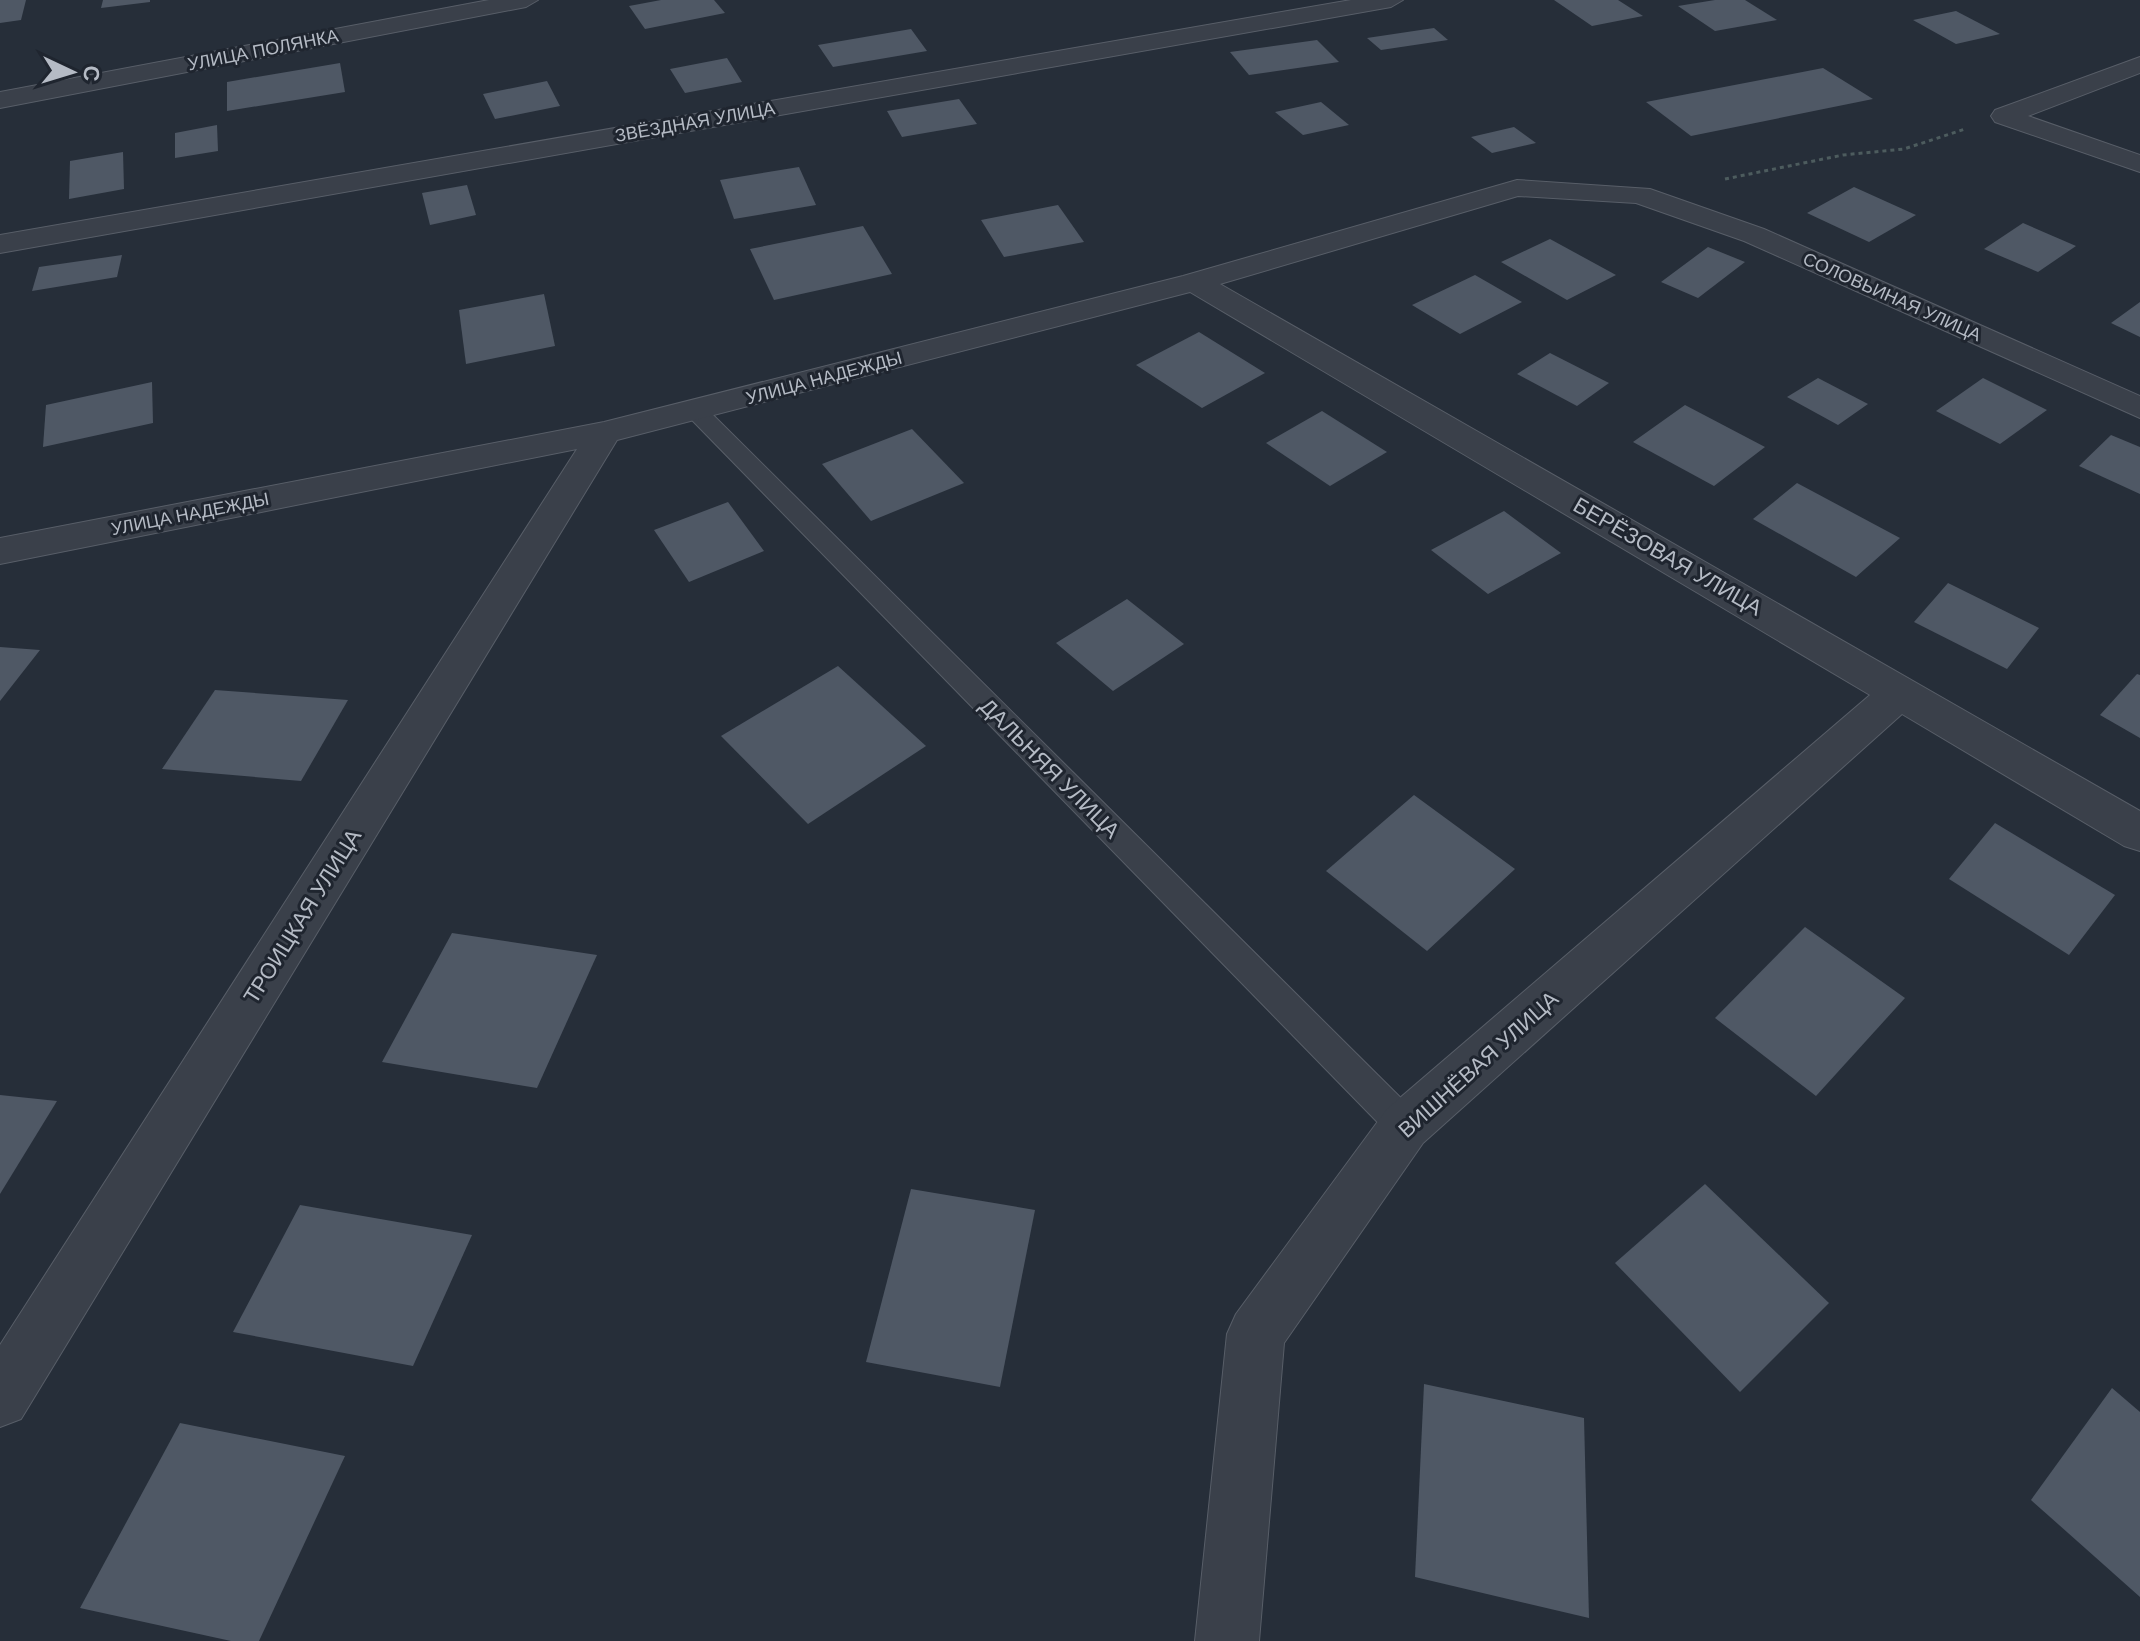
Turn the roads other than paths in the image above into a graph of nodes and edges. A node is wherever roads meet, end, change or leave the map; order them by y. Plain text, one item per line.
1 (526, 0) edge
2 (1391, 0) edge
3 (2140, 64) edge
4 (0, 100) edge
5 (2140, 164) edge
6 (1640, 195) joint
7 (0, 244) edge
8 (1194, 282) junction
9 (2140, 408) edge
10 (696, 411) junction
11 (604, 433) junction
12 (0, 551) edge
13 (1901, 692) junction
14 (2140, 833) edge
15 (1405, 1126) junction
16 (0, 1398) edge
17 (1227, 1641) edge

1 - 4 street, УЛИЦА ПОЛЯНКА
2 - 7 street, ЗВЁЗДНАЯ УЛИЦА
3 - 5 street
6 - 8 street, УЛИЦА НАДЕЖДЫ
6 - 9 street, СОЛОВЬИНАЯ УЛИЦА
8 - 10 street, УЛИЦА НАДЕЖДЫ
8 - 13 street, БЕРЁЗОВАЯ УЛИЦА
10 - 11 street, УЛИЦА НАДЕЖДЫ
10 - 15 lane, ДАЛЬНЯЯ УЛИЦА
11 - 12 street, УЛИЦА НАДЕЖДЫ
11 - 16 street, ТРОИЦКАЯ УЛИЦА
13 - 14 street, БЕРЁЗОВАЯ УЛИЦА
13 - 15 street, ВИШНЁВАЯ УЛИЦА
15 - 17 street, ВИШНЁВАЯ УЛИЦА

